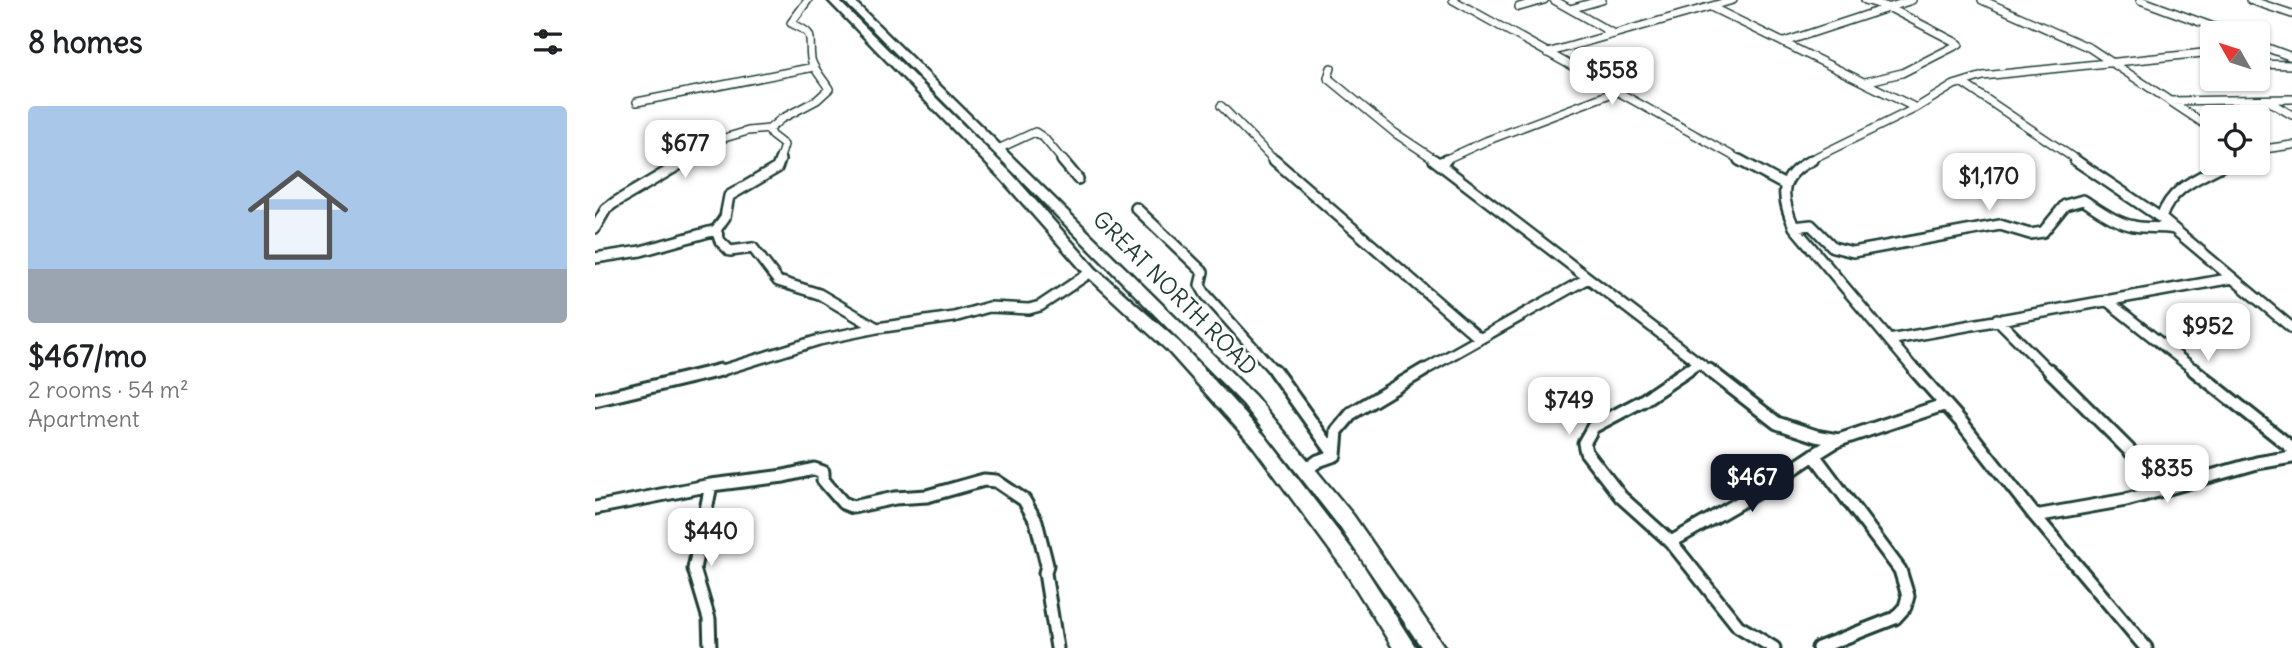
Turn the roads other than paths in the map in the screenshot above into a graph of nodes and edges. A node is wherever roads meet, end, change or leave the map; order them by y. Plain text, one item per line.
1 (808, 0) edge
2 (833, 0) edge
3 (848, 0) edge
4 (1453, 0) edge
5 (1544, 0) edge
6 (1554, 0) edge
7 (1602, 0) edge
8 (1733, 0) edge
9 (1865, 0) edge
10 (1912, 0) edge
11 (1982, 0) edge
12 (2140, 0) edge
13 (2250, 0) edge
14 (1721, 1) edge
15 (1519, 7) dead end
16 (1711, 7) junction
17 (1888, 7) junction
18 (1570, 9) junction
19 (2292, 14) edge
20 (2200, 22) edge
21 (1614, 34) junction
22 (1784, 42) junction
23 (2292, 47) edge
24 (2272, 49) joint
25 (1547, 52) junction
26 (2200, 53) edge
27 (2167, 55) junction
28 (2292, 57) edge
29 (2200, 58) edge
30 (2110, 64) junction
31 (2270, 64) edge
32 (2292, 65) edge
33 (814, 67) junction
34 (1331, 68) dead end
35 (1865, 82) junction
36 (1963, 84) junction
37 (1615, 92) junction
38 (2292, 99) edge
39 (2267, 100) junction
40 (637, 102) dead end
41 (2169, 102) junction
42 (1221, 106) dead end
43 (1916, 108) junction
44 (2292, 115) edge
45 (2200, 122) edge
46 (769, 129) junction
47 (2292, 145) edge
48 (2270, 148) edge
49 (998, 149) junction
50 (1438, 163) junction
51 (2205, 175) edge
52 (1078, 180) dead end
53 (1785, 185) junction
54 (1136, 208) dead end
55 (2161, 218) junction
56 (1794, 227) junction
57 (595, 228) edge
58 (2174, 229) junction
59 (716, 230) junction
60 (595, 258) edge
61 (1091, 272) junction
62 (1588, 278) junction
63 (2233, 278) junction
64 (2106, 300) junction
65 (1997, 319) junction
66 (877, 328) junction
67 (2292, 328) edge
68 (1479, 338) junction
69 (1889, 340) junction
70 (1699, 363) junction
71 (595, 400) edge
72 (1943, 405) junction
73 (1839, 440) junction
74 (2292, 447) edge
75 (1335, 455) junction
76 (1814, 455) junction
77 (2292, 457) edge
78 (1306, 470) junction
79 (711, 485) junction
80 (2162, 490) junction
81 (595, 508) edge
82 (2035, 516) junction
83 (1671, 542) junction
84 (710, 648) edge
85 (1057, 648) edge
86 (1405, 648) edge
87 (1434, 648) edge
88 (1774, 648) edge
89 (1818, 648) edge
90 (2146, 648) edge

1 - 33 street
2 - 61 highway, GREAT NORTH ROAD
3 - 49 highway, GREAT NORTH ROAD
4 - 25 street
5 - 15 street
6 - 18 street
7 - 18 street
8 - 14 street
9 - 17 street
10 - 17 street
11 - 30 street
12 - 20 street
13 - 19 street
14 - 16 street
16 - 21 street
16 - 22 street
17 - 22 street
17 - 35 street
18 - 21 street
21 - 25 street
22 - 35 street
23 - 24 street
24 - 28 street
25 - 37 street
26 - 27 street
27 - 29 street
27 - 30 street
30 - 36 street
30 - 41 street
31 - 32 street
33 - 40 street
33 - 46 street
34 - 50 street
35 - 43 street
36 - 43 street
36 - 55 street
37 - 50 street
37 - 53 street
38 - 39 street
39 - 41 street
39 - 44 street
41 - 45 street
42 - 68 street
43 - 53 street
46 - 57 street
46 - 59 street
47 - 48 street
49 - 52 street
49 - 78 highway, GREAT NORTH ROAD
50 - 62 street
51 - 55 street
53 - 56 street
54 - 75 street
55 - 58 street
56 - 58 street
56 - 69 street
58 - 63 street
59 - 60 street
59 - 66 street
61 - 66 street
61 - 86 highway, GREAT NORTH ROAD
62 - 68 street
62 - 70 street
63 - 64 street
63 - 67 street
64 - 65 street
64 - 74 street
65 - 69 street
65 - 80 street
66 - 71 street
68 - 75 street
69 - 72 street
70 - 73 street
70 - 83 street
72 - 73 street
72 - 82 street
73 - 76 street
75 - 78 street
76 - 83 street
76 - 89 street
77 - 80 street
78 - 87 highway, GREAT NORTH ROAD
79 - 81 street
79 - 84 street
79 - 85 street
80 - 82 street
82 - 90 street
83 - 88 street

